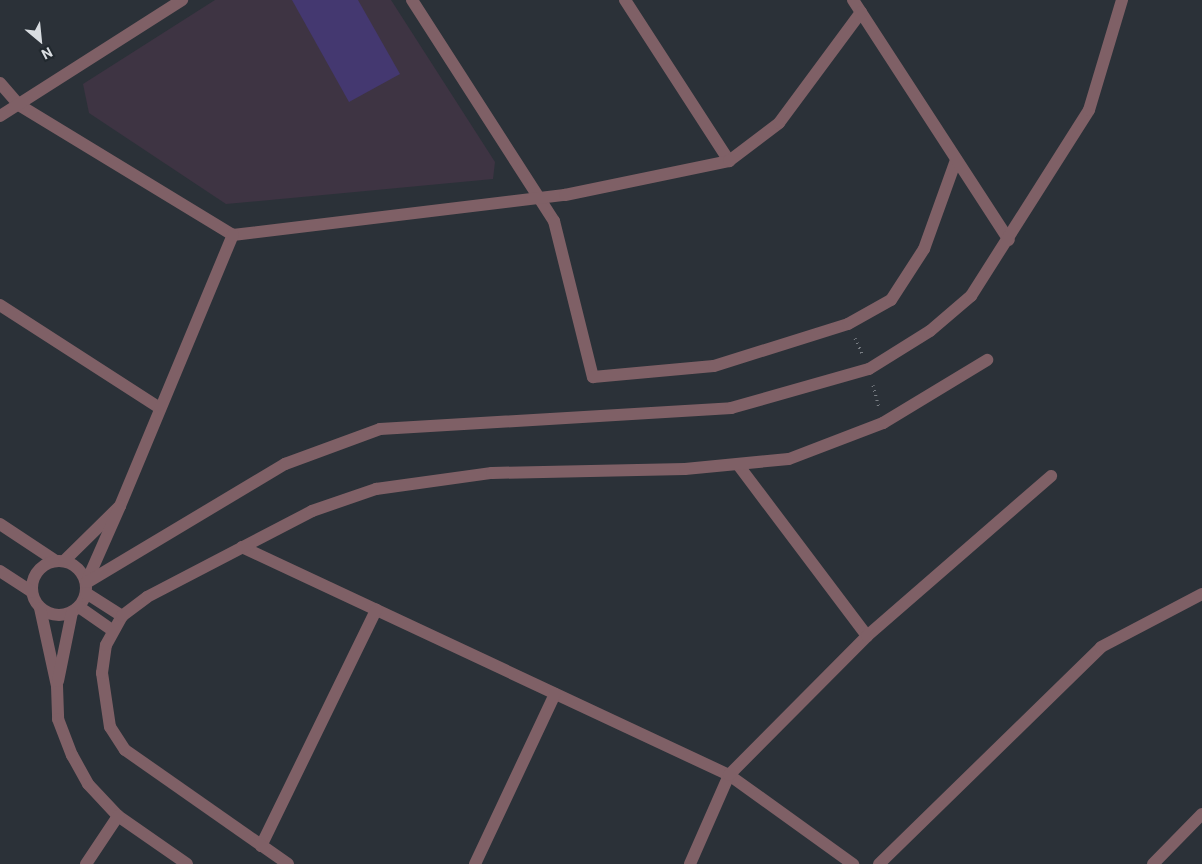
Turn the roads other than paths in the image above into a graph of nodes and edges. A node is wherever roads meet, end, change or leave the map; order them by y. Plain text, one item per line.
1 (182, 0) edge
2 (412, 0) edge
3 (626, 0) edge
4 (853, 0) edge
5 (1122, 0) edge
6 (861, 12) junction
7 (0, 83) edge
8 (19, 105) junction
9 (0, 116) edge
10 (956, 160) junction
11 (729, 161) junction
12 (540, 196) junction
13 (233, 235) junction
14 (1009, 240) junction
15 (0, 305) edge
16 (987, 360) dead end
17 (160, 408) junction
18 (739, 466) junction
19 (1051, 476) dead end
20 (120, 506) junction
21 (0, 524) edge
22 (242, 547) junction
23 (60, 561) junction
24 (0, 572) edge
25 (86, 588) junction
26 (32, 592) junction
27 (1202, 594) edge
28 (40, 608) junction
29 (75, 610) junction
30 (376, 610) junction
31 (122, 616) junction
32 (112, 630) junction
33 (867, 636) junction
34 (57, 686) junction
35 (555, 694) junction
36 (728, 775) junction
37 (1202, 814) edge
38 (118, 816) junction
39 (261, 846) junction
40 (86, 864) edge
41 (187, 864) edge
42 (288, 864) edge
43 (475, 864) edge
44 (690, 864) edge
45 (853, 864) edge
46 (879, 864) edge
47 (1153, 864) edge

1 - 8 street
2 - 12 street
3 - 11 street
4 - 6 street
5 - 14 street
6 - 10 street
6 - 11 street
7 - 8 street
8 - 9 street
8 - 13 street
10 - 12 street
10 - 14 street
11 - 12 street
12 - 13 street
13 - 17 street
14 - 25 street
15 - 17 street
16 - 18 street
17 - 20 street
18 - 22 street
18 - 33 street
19 - 33 street
20 - 23 street
20 - 25 street
21 - 23 street
22 - 30 street
22 - 31 street
23 - 25 street
23 - 26 street
24 - 26 street
25 - 29 street
25 - 31 street
26 - 28 street
27 - 46 street
28 - 29 street
28 - 34 street
29 - 32 street
29 - 34 street
30 - 35 street
30 - 39 street
31 - 32 street
32 - 39 street
33 - 36 street
34 - 38 street
35 - 36 street
35 - 43 street
36 - 44 street
36 - 45 street
37 - 47 street
38 - 40 street
38 - 41 street
39 - 42 street

